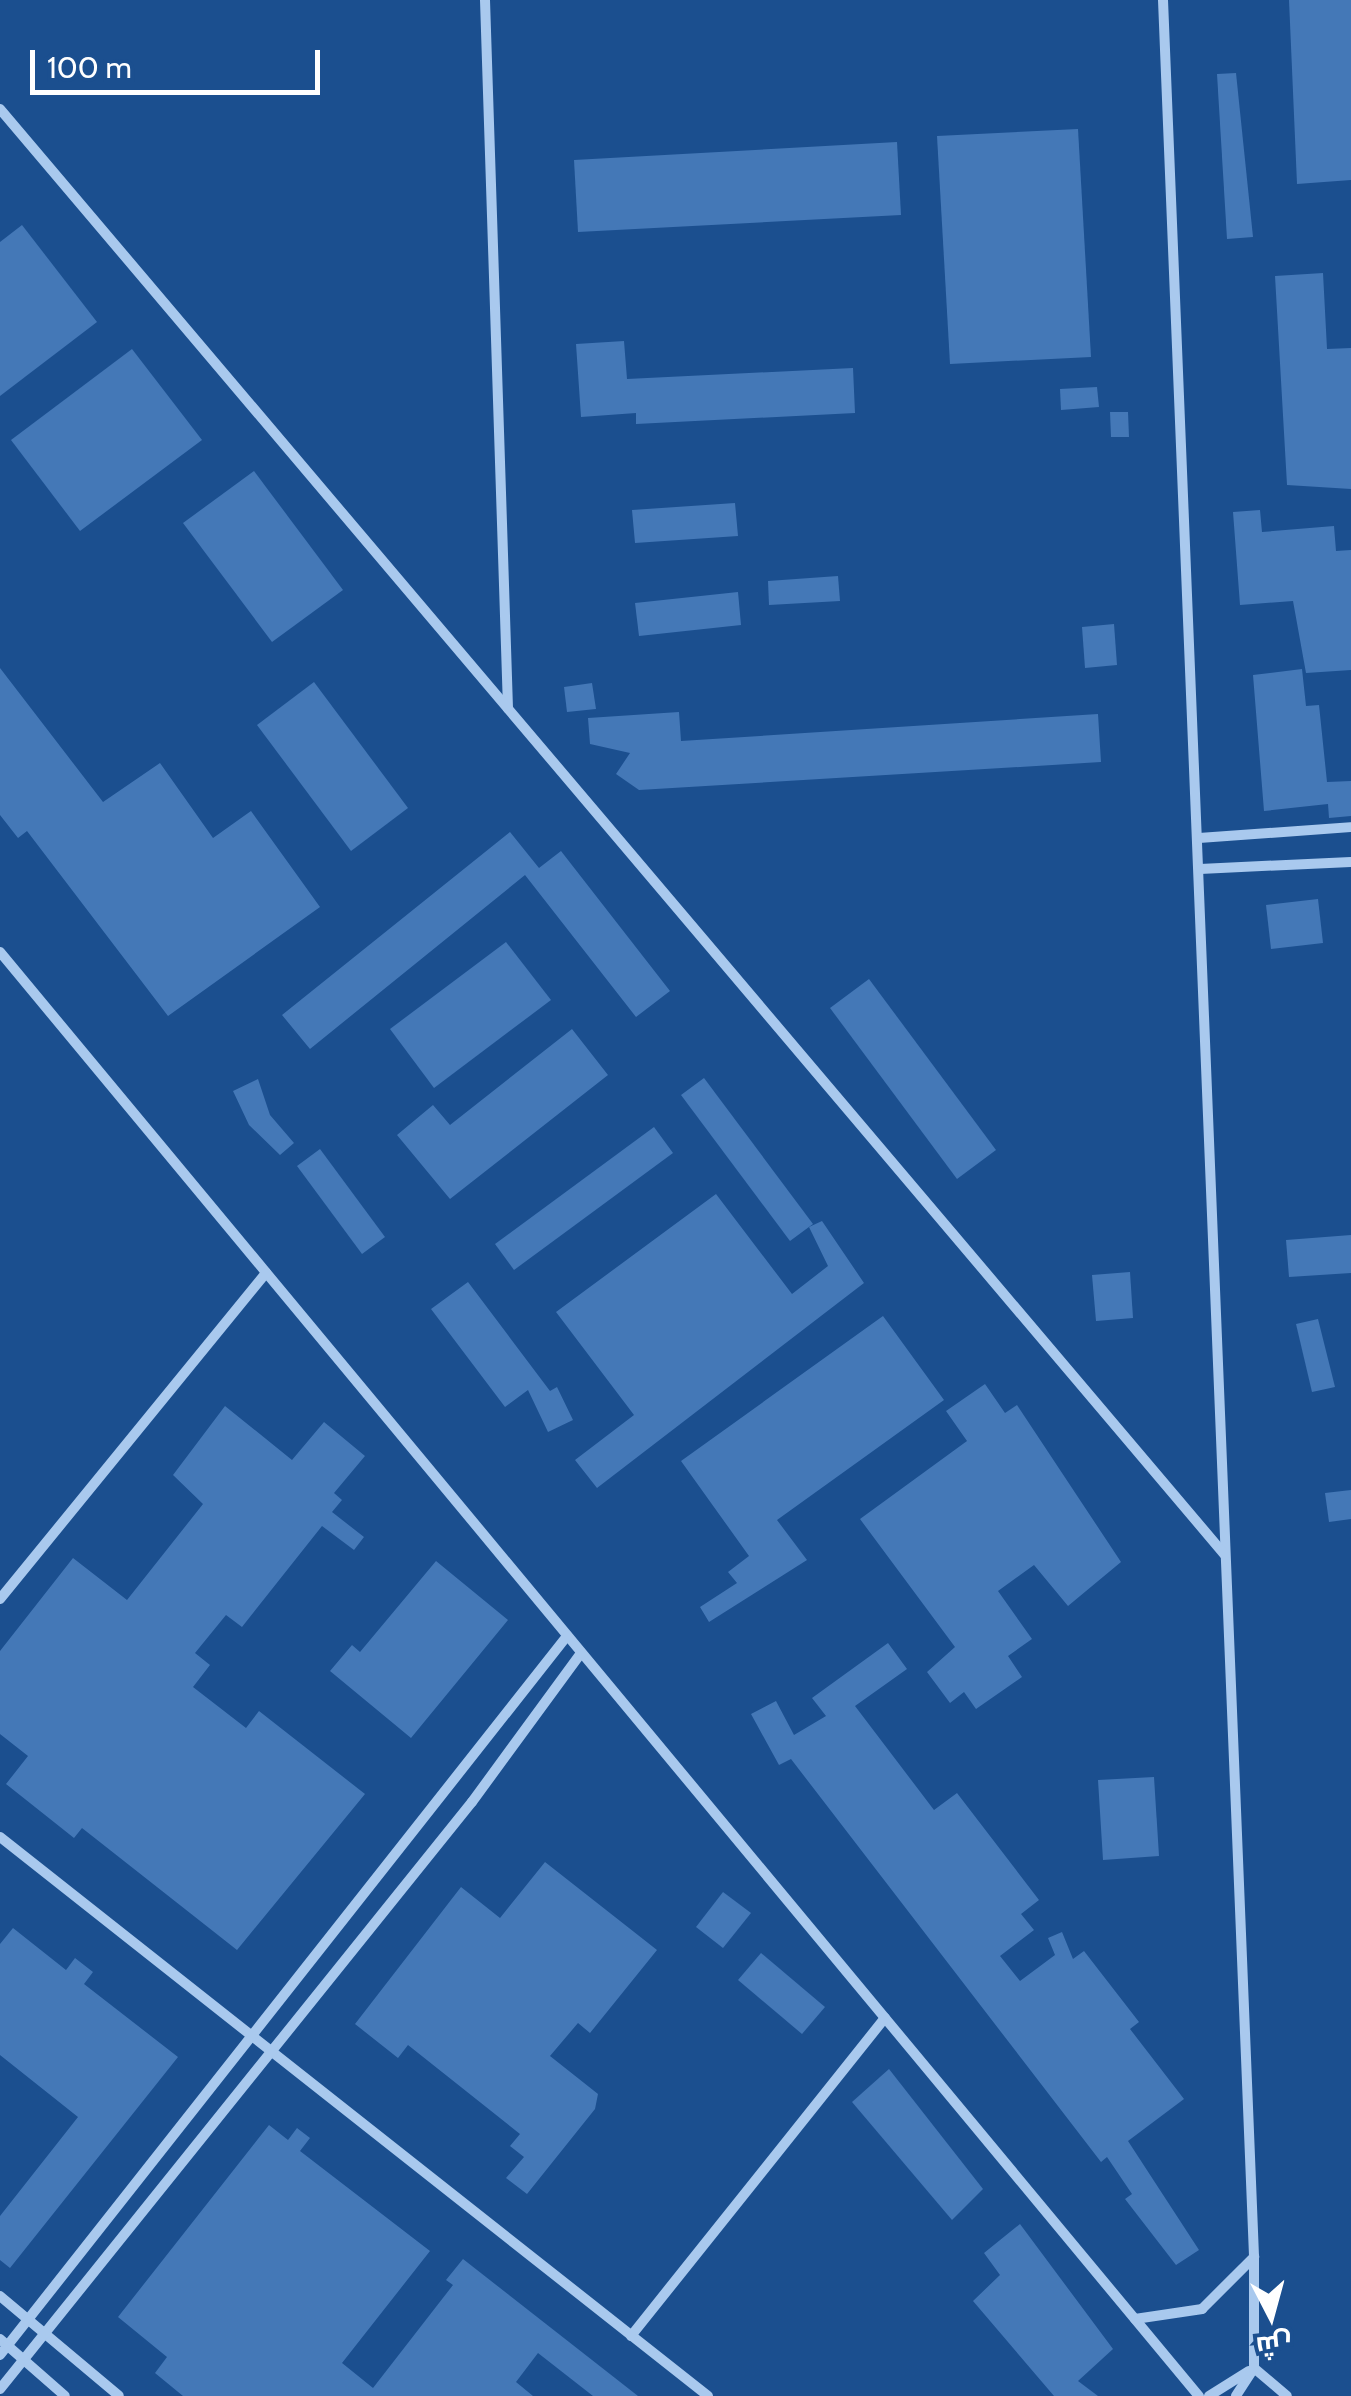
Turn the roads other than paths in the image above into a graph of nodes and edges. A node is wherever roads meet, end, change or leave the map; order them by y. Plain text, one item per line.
1 (485, 0) edge
2 (1163, 0) edge
3 (0, 109) edge
4 (508, 709) junction
5 (1351, 827) edge
6 (1199, 838) junction
7 (1351, 862) edge
8 (1200, 869) junction
9 (0, 952) edge
10 (266, 1273) junction
11 (1226, 1556) junction
12 (0, 1598) edge
13 (567, 1636) junction
14 (581, 1652) junction
15 (0, 1837) edge
16 (885, 2018) junction
17 (250, 2034) junction
18 (264, 2051) junction
19 (1254, 2258) junction
20 (0, 2296) edge
21 (26, 2316) junction
22 (1135, 2319) junction
23 (40, 2333) junction
24 (631, 2336) junction
25 (3, 2346) edge
26 (22, 2362) junction
27 (1254, 2368) junction
28 (0, 2388) edge
29 (65, 2396) edge
30 (119, 2396) edge
31 (708, 2396) edge
32 (1199, 2396) edge
33 (1209, 2396) edge
34 (1236, 2396) edge
35 (1287, 2396) edge

1 - 4 street
2 - 6 street
3 - 4 street
4 - 11 street
5 - 6 street
6 - 8 street
7 - 8 street
8 - 11 street
9 - 10 street
10 - 12 street
10 - 13 street
11 - 19 street
13 - 14 street
13 - 17 street
14 - 16 street
14 - 18 street
15 - 17 street
16 - 22 street
16 - 24 street
17 - 18 street
17 - 21 street
18 - 23 street
18 - 24 street
19 - 22 street
19 - 27 street
20 - 21 street
21 - 23 street
21 - 25 street
22 - 32 street
23 - 26 street
23 - 30 street
24 - 31 street
25 - 26 street
26 - 28 street
26 - 29 street
27 - 33 street
27 - 34 street
27 - 35 street

